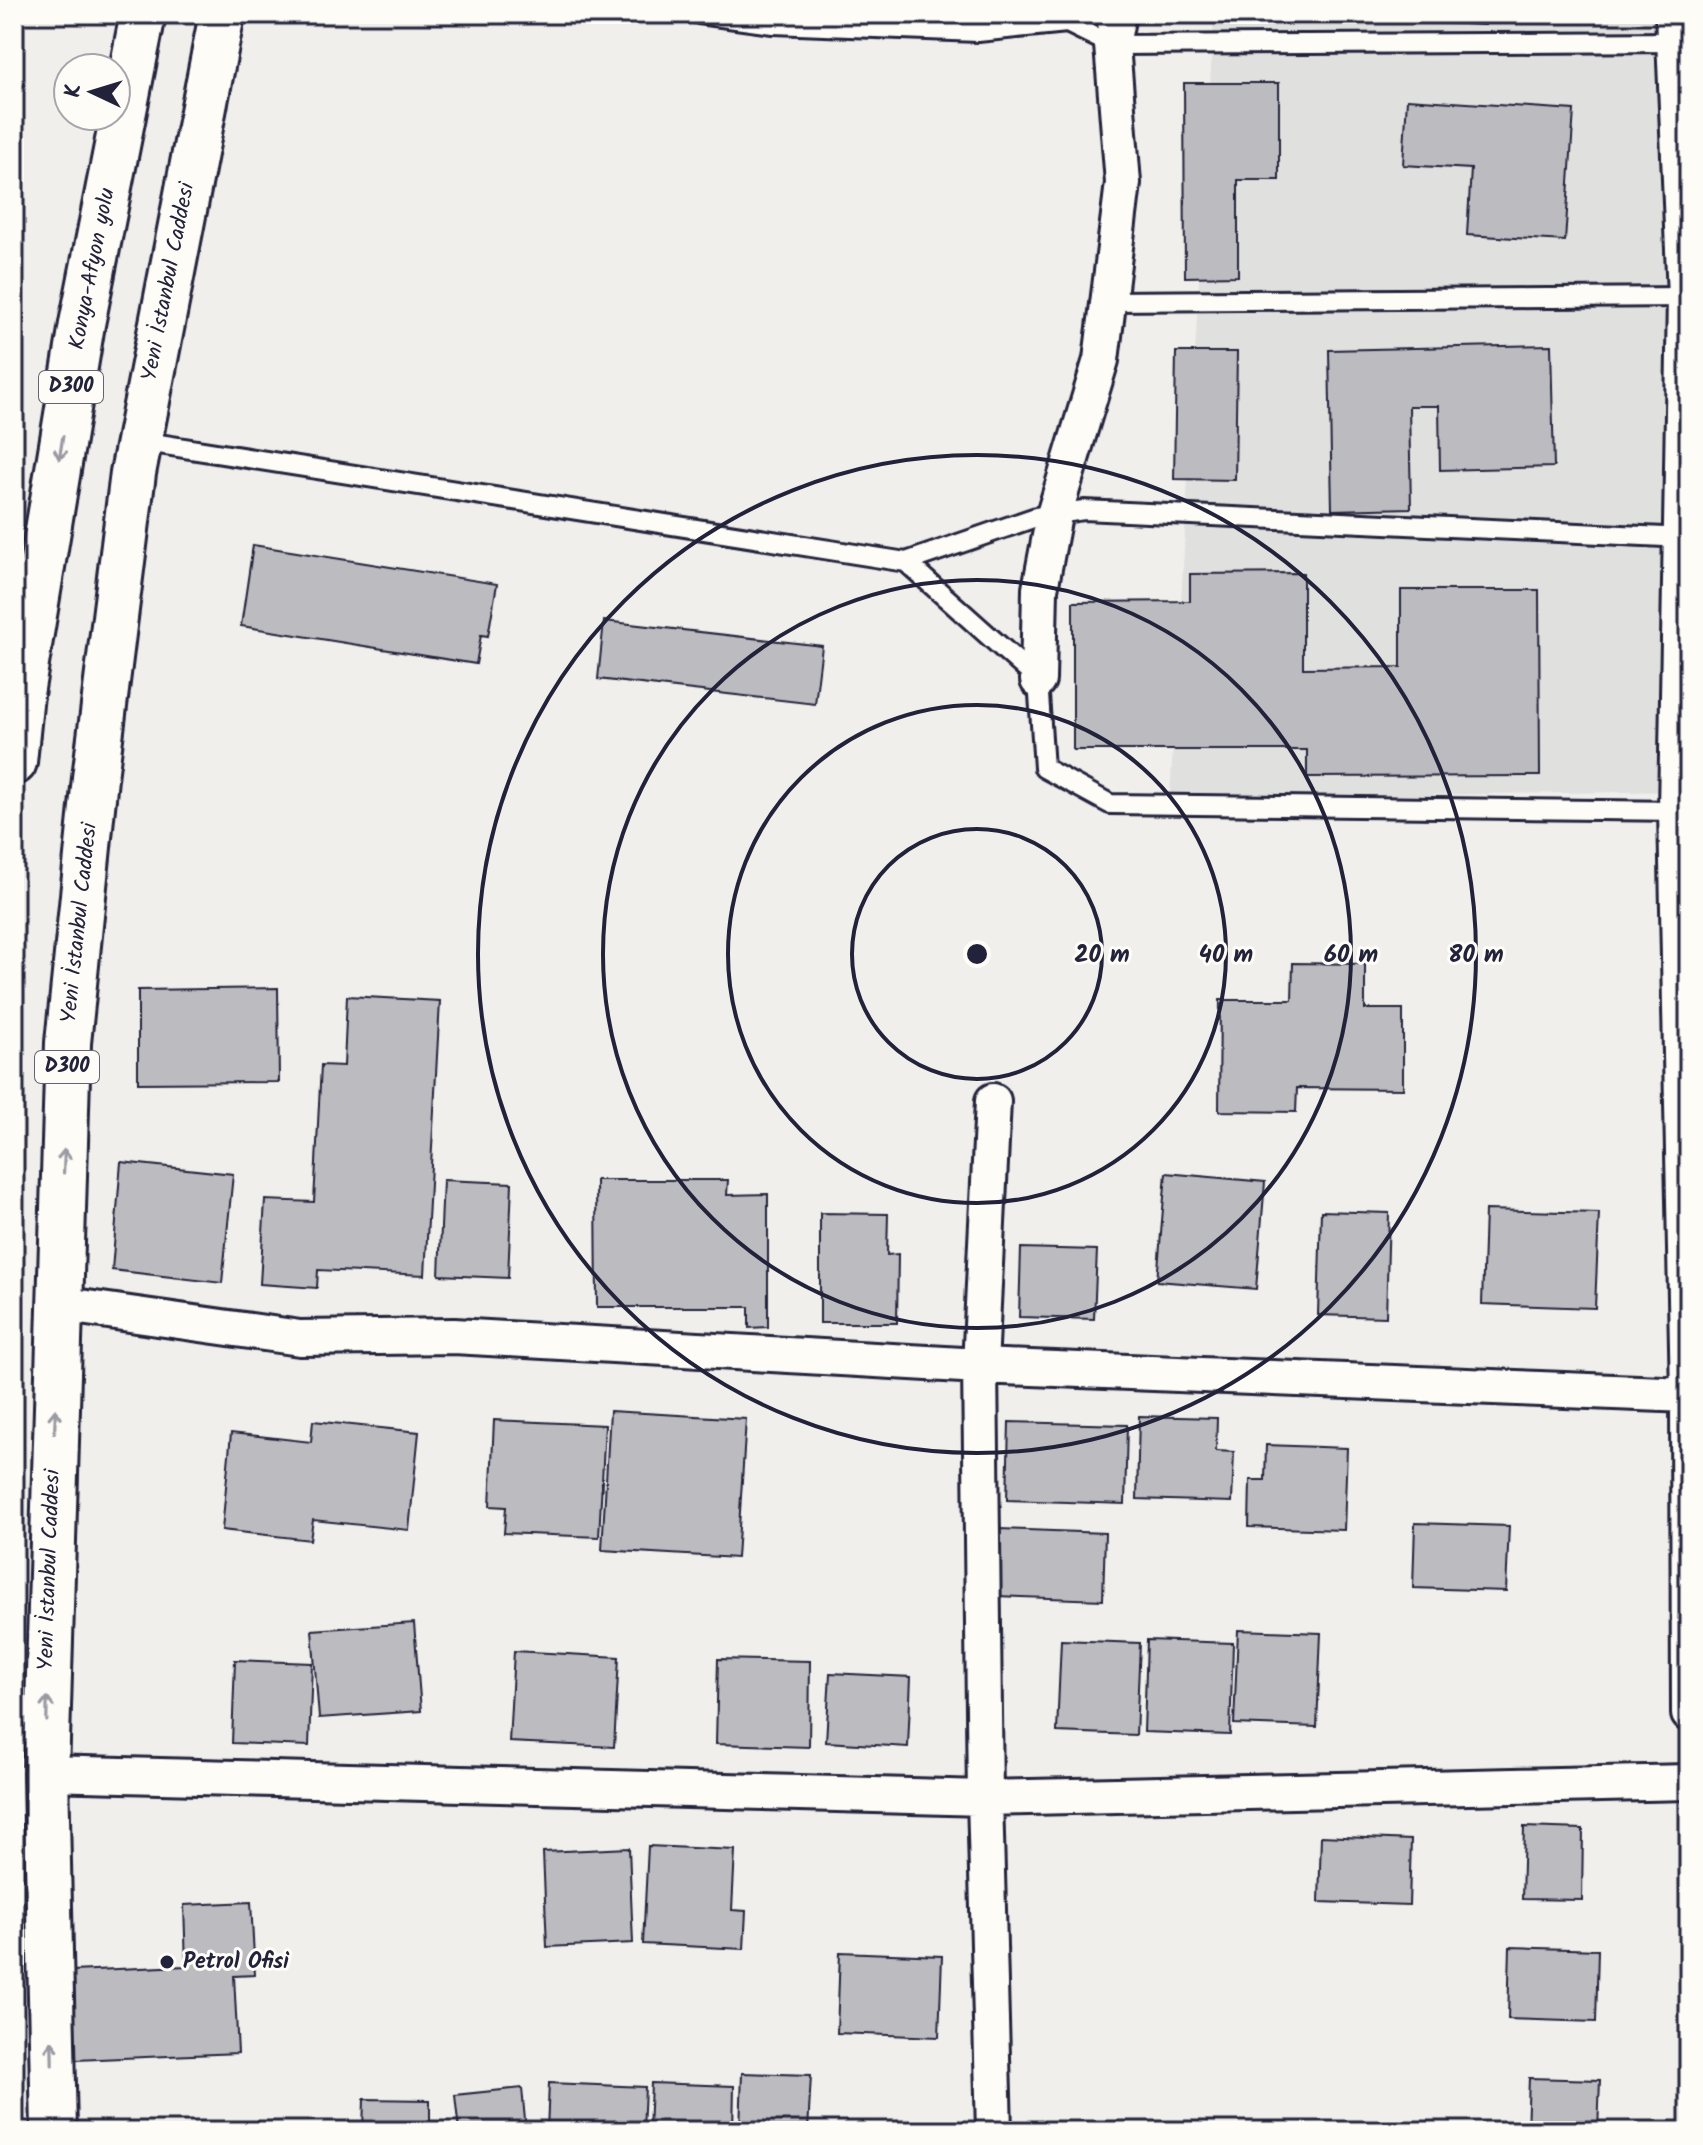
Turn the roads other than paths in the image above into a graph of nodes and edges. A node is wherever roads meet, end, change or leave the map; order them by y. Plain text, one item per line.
1 (222, 14) edge
2 (699, 14) edge
3 (137, 26) edge
4 (1115, 29) edge
5 (1679, 33) edge
6 (1687, 297) edge
7 (1107, 301) junction
8 (140, 441) junction
9 (1054, 515) junction
10 (1685, 538) edge
11 (906, 562) junction
12 (1038, 680) junction
13 (14, 762) edge
14 (1682, 811) edge
15 (993, 1101) dead end
16 (59, 1304) junction
17 (980, 1366) junction
18 (1688, 1395) edge
19 (1689, 1714) edge
20 (46, 1773) junction
21 (1689, 1782) edge
22 (985, 1798) junction
23 (54, 2131) edge
24 (994, 2131) edge

1 - 8 highway, Yeni İstanbul Caddesi / D300
2 - 4 lane
3 -> 13 highway, Konya-Afyon yolu / D300
4 - 5 lane
4 - 7 street
5 - 6 street
6 - 7 lane
6 - 10 street
7 - 9 street
8 - 11 lane
16 -> 8 highway, Yeni İstanbul Caddesi / D300
9 - 10 lane
9 - 11 lane
9 - 12 street
10 - 14 street
11 - 12 lane
12 - 14 lane
14 - 18 street
15 - 17 street
16 - 17 street
20 -> 16 highway, Yeni İstanbul Caddesi / D300
17 - 18 street
17 - 22 street
18 - 19 street
20 - 22 street
23 -> 20 highway, Yeni İstanbul Caddesi / D300
21 - 22 street
22 - 24 street

